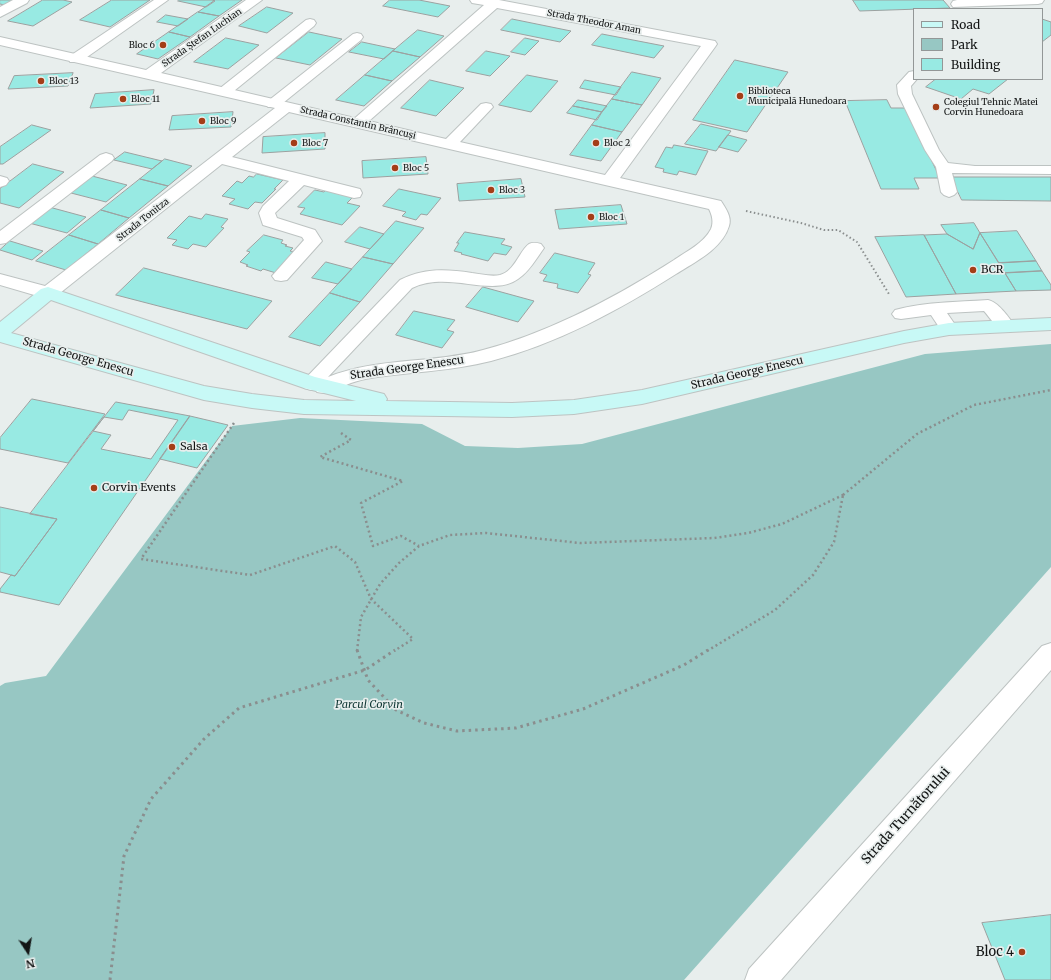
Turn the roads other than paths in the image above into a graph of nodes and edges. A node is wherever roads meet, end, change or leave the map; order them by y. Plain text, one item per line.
1 (22, 0) edge
2 (162, 0) edge
3 (255, 0) edge
4 (477, 0) edge
5 (1038, 0) edge
6 (495, 3) junction
7 (956, 4) edge
8 (0, 13) edge
9 (310, 23) dead end
10 (357, 38) dead end
11 (0, 41) edge
12 (75, 59) junction
13 (149, 75) junction
14 (913, 76) edge
15 (224, 92) junction
16 (279, 106) junction
17 (486, 107) dead end
18 (358, 123) junction
19 (449, 144) junction
20 (106, 158) dead end
21 (220, 159) junction
22 (943, 166) junction
23 (1051, 170) edge
24 (300, 180) junction
25 (610, 180) junction
26 (949, 192) dead end
27 (354, 193) dead end
28 (715, 205) joint
29 (0, 239) edge
30 (535, 248) dead end
31 (281, 276) dead end
32 (0, 279) edge
33 (48, 294) junction
34 (936, 309) junction
35 (901, 314) road end
36 (1051, 324) edge
37 (1005, 326) junction
38 (949, 329) junction
39 (0, 332) edge
40 (0, 336) edge
41 (318, 385) junction
42 (441, 410) junction
43 (1051, 653) edge
44 (760, 980) edge

1 - 8 street
2 - 12 lane
3 - 13 street, Strada Ștefan Luchian
4 - 6 street, Strada Theodor Aman
5 - 7 lane
6 - 18 street
6 - 25 street, Strada Theodor Aman
9 - 15 lane
10 - 16 lane
11 - 12 street, Strada Constantin Brâncuși
12 - 13 street, Strada Constantin Brâncuși
13 - 15 street, Strada Constantin Brâncuși
14 - 22 lane
15 - 16 street, Strada Constantin Brâncuși
16 - 18 street, Strada Constantin Brâncuși
16 - 21 street, Strada Tonitza
17 - 19 street
18 - 19 street, Strada Constantin Brâncuși
19 - 25 street, Strada Constantin Brâncuși
20 - 29 street
21 - 24 street
21 - 33 street, Strada Tonitza
22 - 23 lane
22 - 26 lane
24 - 27 street
24 - 31 street
25 - 28 street, Strada Constantin Brâncuși
28 - 41 street, Strada George Enescu
30 - 41 street
32 - 33 street
33 - 39 street, Strada Tonitza
33 - 41 street, Strada George Enescu
34 - 35 lane
34 - 37 lane
34 - 38 lane
36 - 37 street, Strada George Enescu
37 - 38 street, Strada George Enescu
38 - 42 street, Strada George Enescu
40 - 42 street, Strada George Enescu
41 - 42 street, Strada George Enescu
43 - 44 street, Strada Turnătorului

